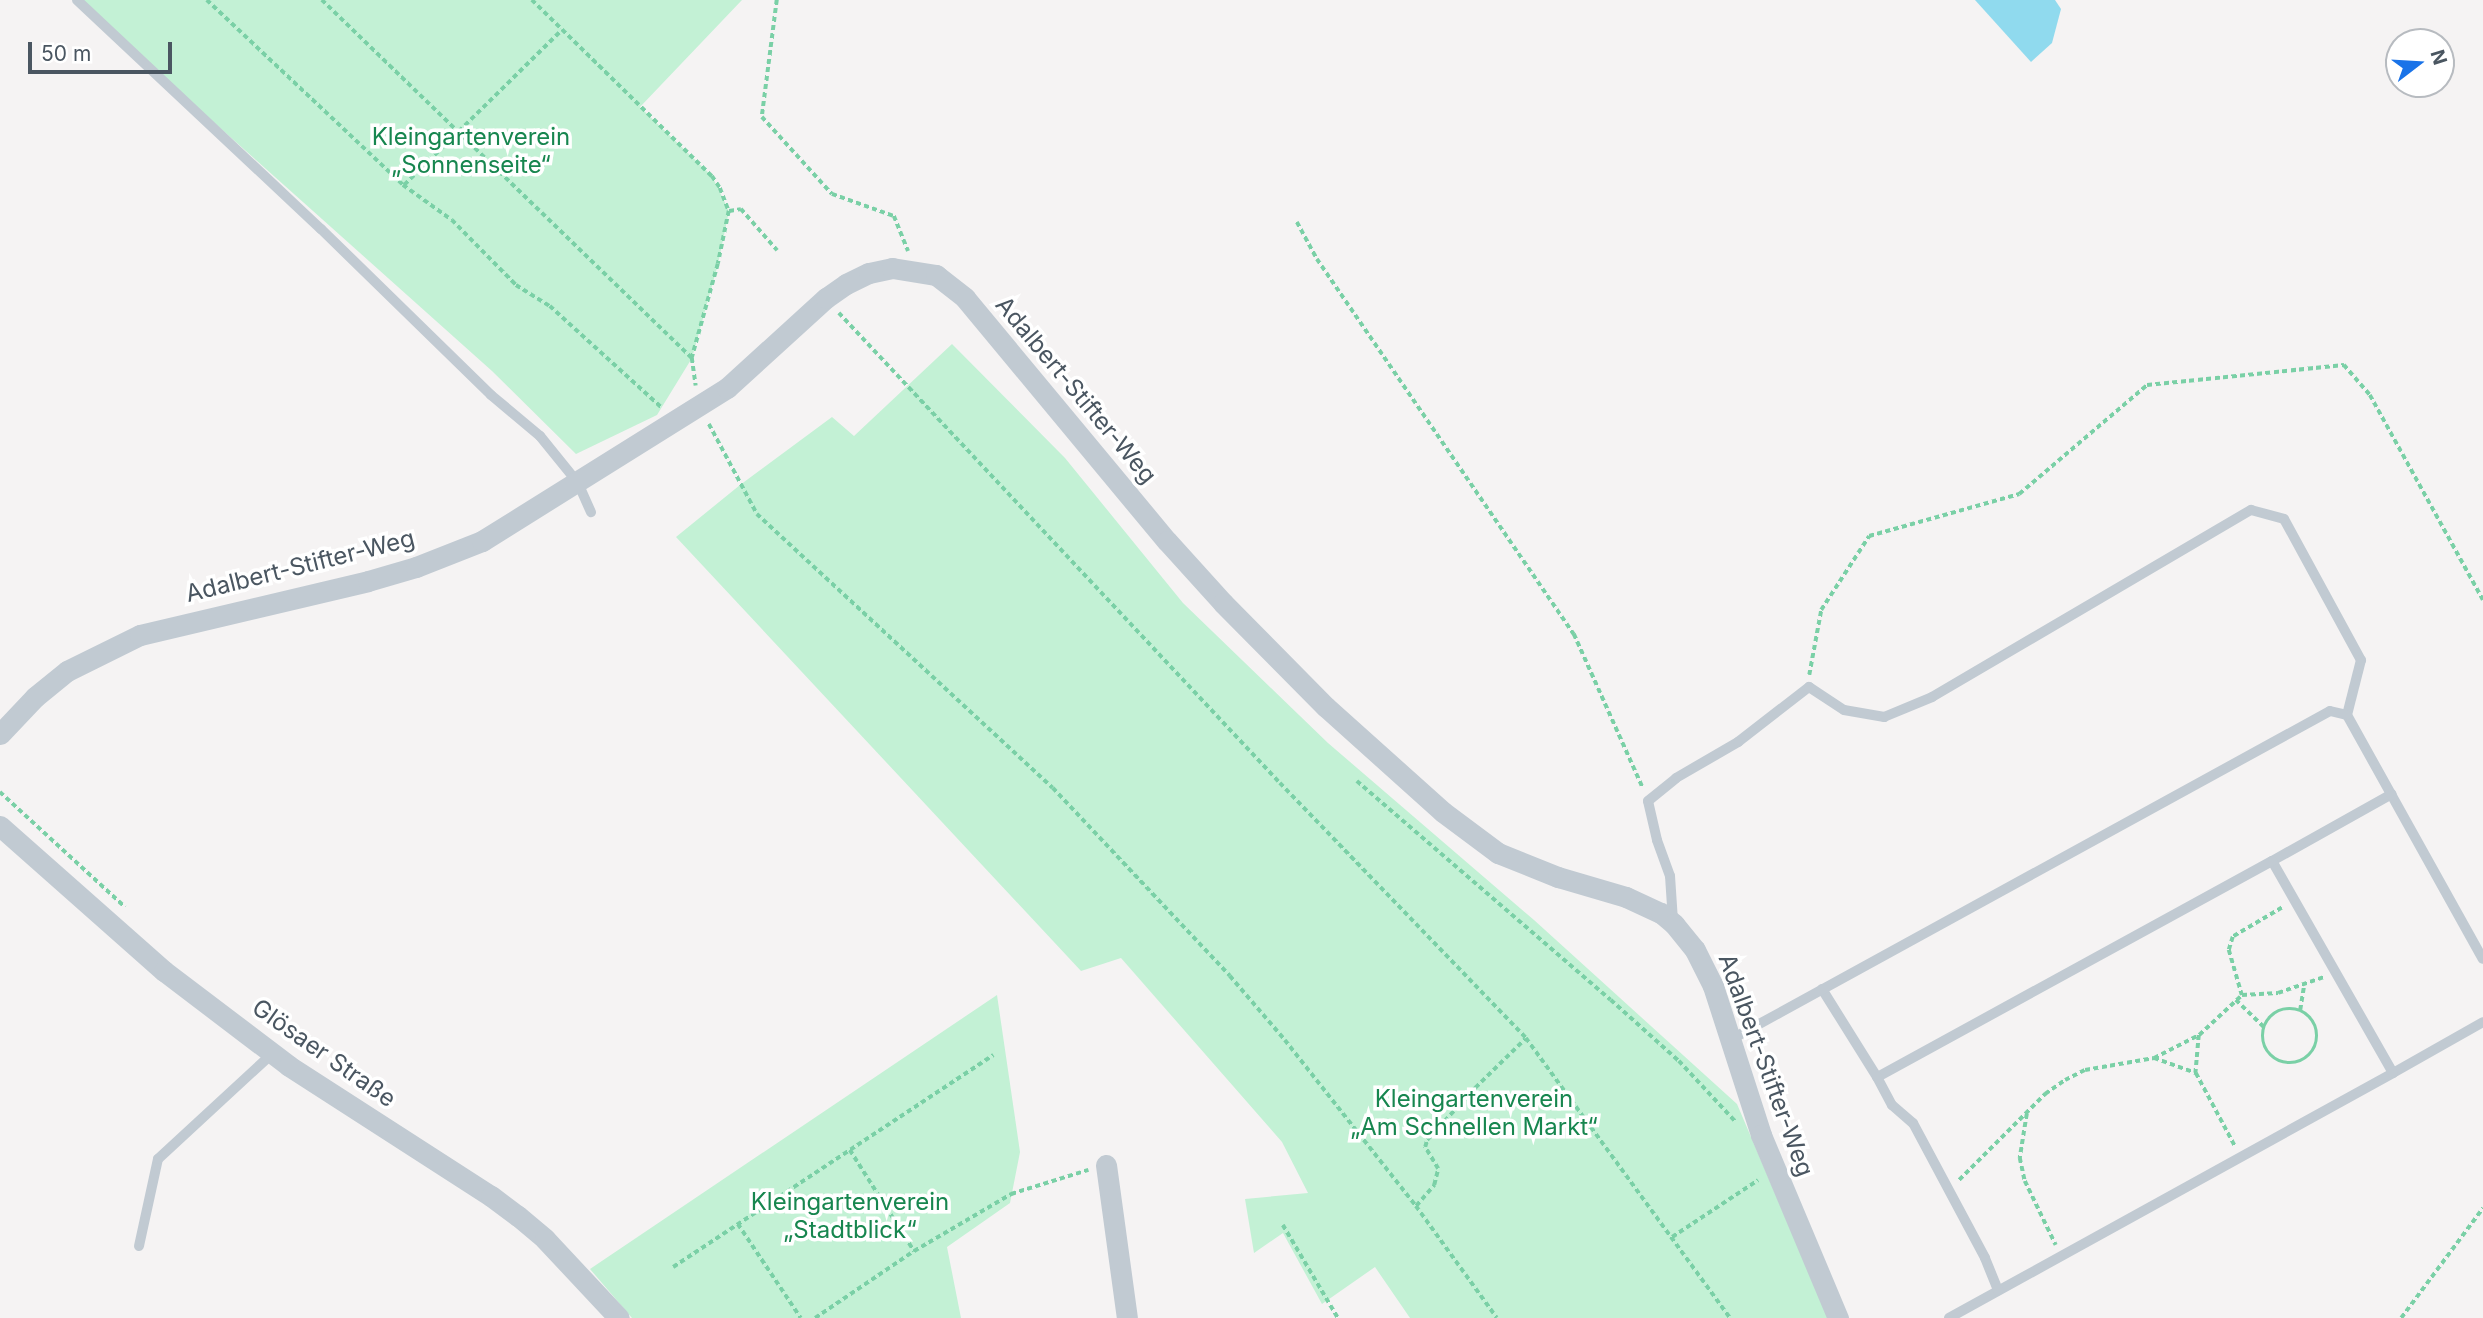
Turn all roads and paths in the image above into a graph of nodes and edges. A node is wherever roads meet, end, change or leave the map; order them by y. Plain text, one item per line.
1 (77, 0) edge
2 (207, 0) edge
3 (322, 0) edge
4 (532, 0) edge
5 (777, 0) edge
6 (562, 30) junction
7 (458, 132) junction
8 (403, 185) junction
9 (729, 211) junction
10 (1297, 222) dead end
11 (777, 250) dead end
12 (916, 270) junction
13 (826, 298) junction
14 (692, 358) junction
15 (698, 400) junction
16 (677, 421) junction
17 (578, 483) junction
18 (591, 512) dead end
19 (2483, 600) edge
20 (1809, 687) junction
21 (2347, 715) junction
22 (0, 734) edge
23 (1357, 781) dead end
24 (2392, 794) junction
25 (1648, 801) junction
26 (0, 826) edge
27 (2272, 861) junction
28 (2294, 900) junction
29 (1674, 924) junction
30 (2483, 959) edge
31 (2335, 972) junction
32 (2304, 986) junction
33 (1822, 989) junction
34 (2242, 995) junction
35 (2236, 1000) junction
36 (2300, 1010) junction
37 (2483, 1022) edge
38 (2264, 1027) junction
39 (2199, 1035) junction
40 (1526, 1038) junction
41 (1730, 1040) junction
42 (273, 1053) junction
43 (993, 1055) dead end
44 (2154, 1058) junction
45 (2196, 1073) junction
46 (2393, 1073) junction
47 (1877, 1077) junction
48 (2028, 1112) junction
49 (1761, 1135) junction
50 (850, 1150) junction
51 (2241, 1157) junction
52 (1106, 1165) joint
53 (1760, 1178) dead end
54 (1950, 1189) junction
55 (1416, 1206) junction
56 (2483, 1208) edge
57 (738, 1224) junction
58 (1283, 1225) dead end
59 (1672, 1237) junction
60 (139, 1246) dead end
61 (914, 1251) junction
62 (2064, 1257) junction
63 (673, 1267) dead end
64 (1998, 1290) junction
65 (619, 1318) edge
66 (801, 1318) edge
67 (815, 1318) edge
68 (1127, 1318) edge
69 (1338, 1318) edge
70 (1497, 1318) edge
71 (1730, 1318) edge
72 (1838, 1318) edge
73 (1949, 1318) edge
74 (2400, 1318) edge

1 - 17 lane
2 - 8 path
3 - 7 path
4 - 6 path
5 - 12 path
6 - 7 path
6 - 9 path
7 - 8 path
7 - 14 path
8 - 16 path
9 - 11 path
9 - 14 path
10 - 25 path
12 - 13 street, Adalbert-Stifter-Weg
12 - 29 street, Adalbert-Stifter-Weg
13 - 15 street, Adalbert-Stifter-Weg
13 - 40 path
14 - 15 path
15 - 16 street, Adalbert-Stifter-Weg
15 - 55 path
16 - 17 street, Adalbert-Stifter-Weg
17 - 18 lane
17 - 22 street, Adalbert-Stifter-Weg
19 - 20 path
20 - 21 lane
20 - 25 lane
21 - 24 lane
21 - 33 lane
23 - 49 path
24 - 27 lane
24 - 30 lane
25 - 29 lane
26 - 42 street, Glösaer Straße
27 - 28 lane
27 - 47 lane
28 - 31 lane
28 - 34 path
29 - 41 street, Adalbert-Stifter-Weg
31 - 32 path
31 - 46 lane
32 - 34 path
32 - 36 path
33 - 41 lane
33 - 47 lane
34 - 35 path
35 - 38 path
35 - 39 path
36 - 38 path
36 - 38 path
37 - 46 lane
39 - 44 path
39 - 45 path
40 - 55 path
40 - 59 path
41 - 49 street, Adalbert-Stifter-Weg
42 - 60 lane
42 - 65 street, Glösaer Straße
43 - 50 path
44 - 45 path
44 - 48 path
45 - 51 path
46 - 51 lane
47 - 54 lane
48 - 54 path
48 - 62 path
49 - 72 street, Adalbert-Stifter-Weg
50 - 57 path
50 - 61 path
51 - 62 lane
52 - 61 path
52 - 68 street
53 - 59 path
54 - 64 lane
55 - 70 path
56 - 74 path
57 - 63 path
57 - 66 path
58 - 69 path
59 - 71 path
61 - 67 path
62 - 64 lane
64 - 73 lane

